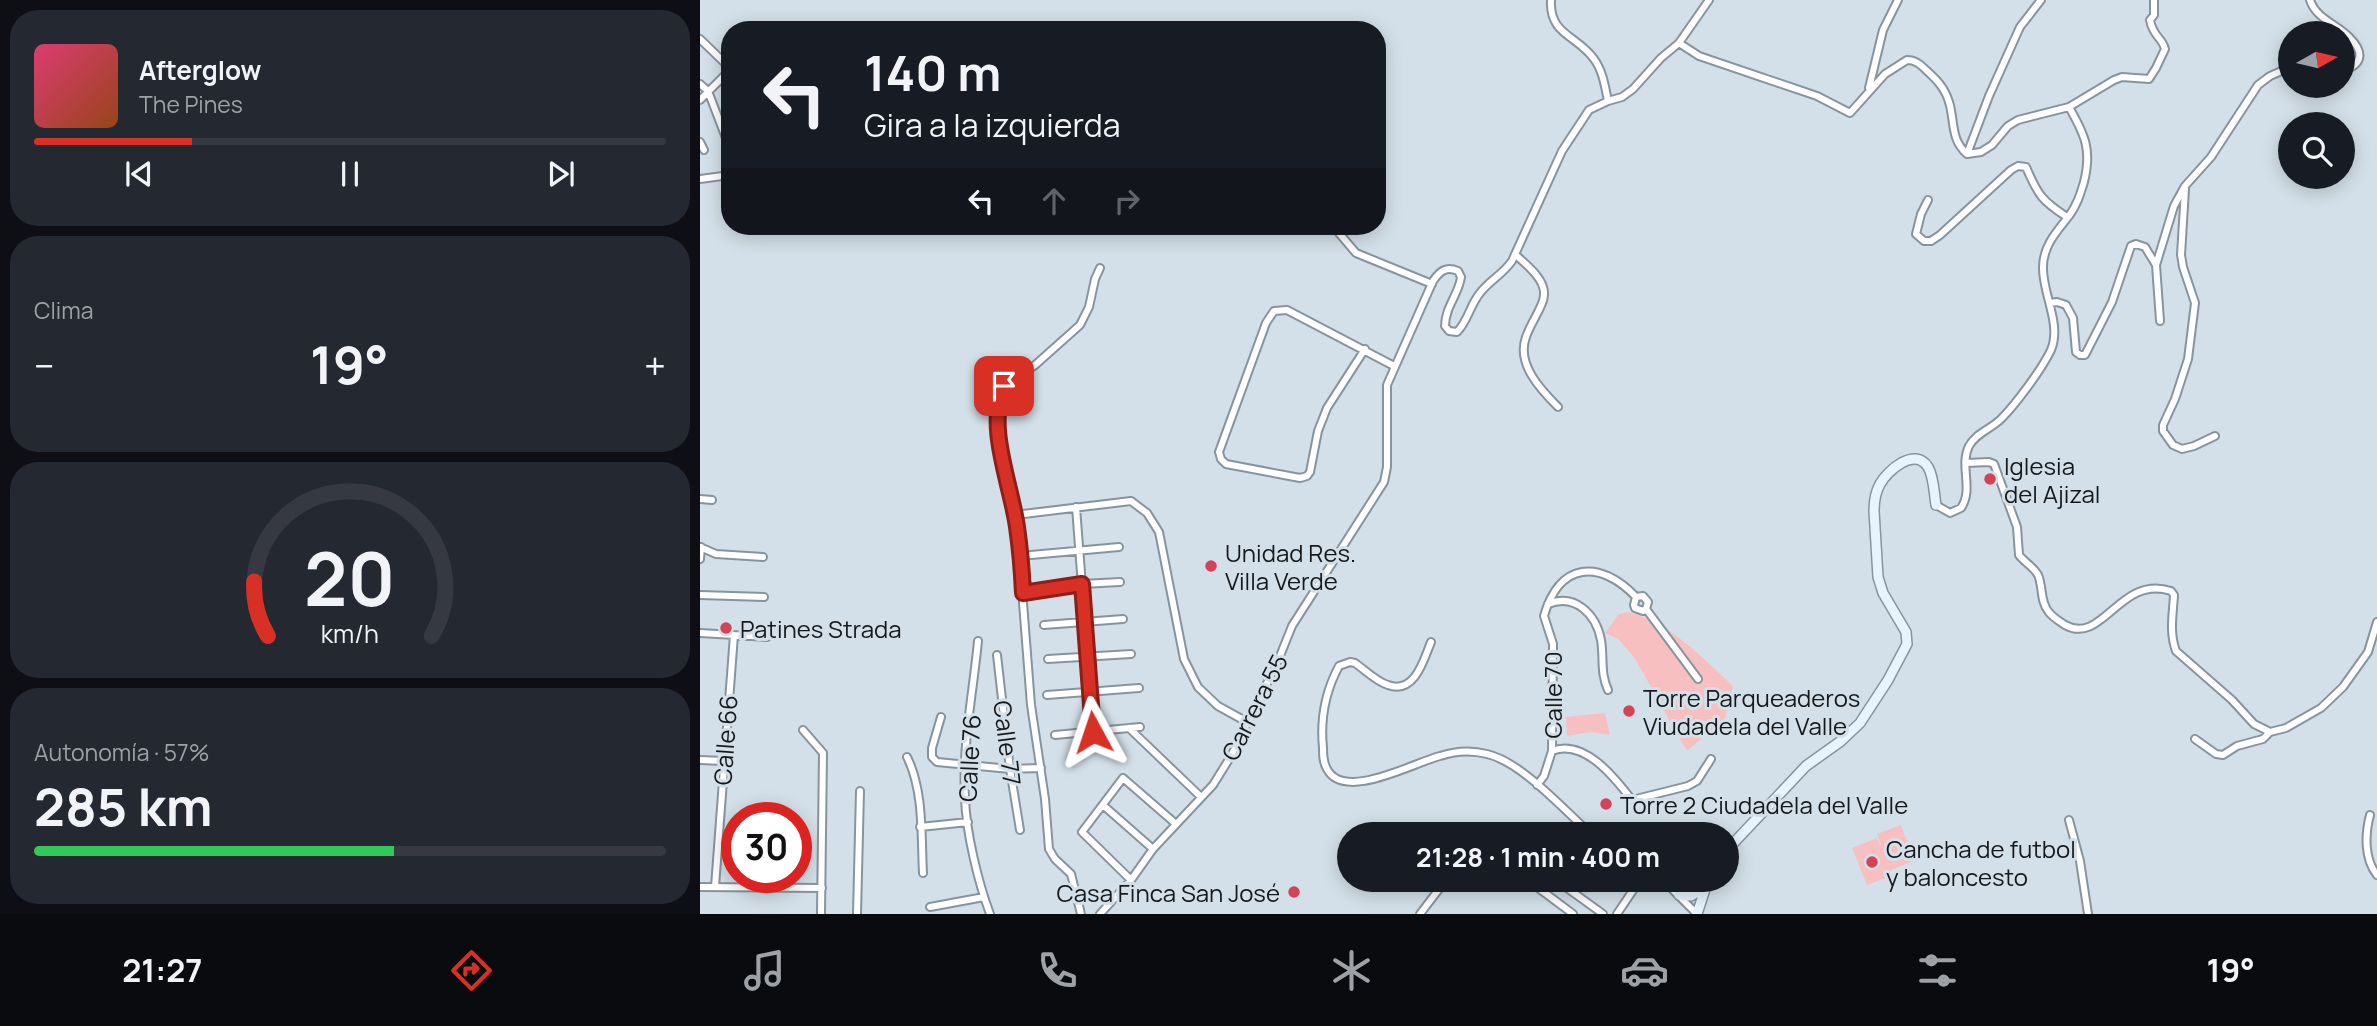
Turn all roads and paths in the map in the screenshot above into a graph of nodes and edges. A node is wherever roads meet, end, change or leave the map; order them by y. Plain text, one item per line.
1 (1551, 0) edge
2 (1709, 0) edge
3 (1898, 0) edge
4 (2041, 0) edge
5 (2154, 0) edge
6 (2310, 0) edge
7 (2329, 21) edge
8 (700, 39) edge
9 (1679, 43) junction
10 (2356, 46) edge
11 (721, 63) edge
12 (2356, 66) edge
13 (2278, 73) edge
14 (721, 79) edge
15 (700, 84) edge
16 (1869, 90) junction
17 (708, 91) junction
18 (700, 100) edge
19 (1608, 101) junction
20 (2069, 107) junction
21 (721, 125) edge
22 (700, 142) edge
23 (704, 150) dead end
24 (1967, 154) junction
25 (721, 176) edge
26 (700, 179) edge
27 (2185, 186) junction
28 (1928, 200) dead end
29 (2067, 217) junction
30 (1341, 235) edge
31 (1515, 254) junction
32 (2156, 265) junction
33 (1100, 268) dead end
34 (1432, 284) junction
35 (2050, 303) junction
36 (2160, 321) dead end
37 (1365, 349) junction
38 (1394, 366) junction
39 (1558, 407) dead end
40 (2215, 436) dead end
41 (1966, 463) junction
42 (700, 499) edge
43 (712, 500) dead end
44 (1936, 505) joint
45 (1076, 507) junction
46 (1015, 515) junction
47 (700, 547) edge
48 (1119, 547) dead end
49 (1079, 550) junction
50 (1031, 555) dead end
51 (763, 557) dead end
52 (700, 559) edge
53 (1120, 582) dead end
54 (1082, 584) junction
55 (1023, 593) junction
56 (700, 595) edge
57 (764, 597) dead end
58 (1548, 604) junction
59 (1123, 619) dead end
60 (1085, 622) junction
61 (2377, 622) edge
62 (1044, 625) dead end
63 (700, 633) edge
64 (734, 635) junction
65 (767, 637) dead end
66 (978, 641) dead end
67 (1431, 642) dead end
68 (1131, 653) dead end
69 (997, 655) dead end
70 (1087, 656) junction
71 (1048, 659) dead end
72 (1698, 679) dead end
73 (1139, 688) dead end
74 (1608, 690) dead end
75 (1090, 692) junction
76 (1047, 695) dead end
77 (941, 717) dead end
78 (1247, 722) junction
79 (1140, 727) dead end
80 (1129, 728) junction
81 (803, 730) dead end
82 (1093, 732) junction
83 (2270, 732) junction
84 (1055, 735) dead end
85 (2195, 739) dead end
86 (1552, 751) junction
87 (907, 757) dead end
88 (1711, 759) dead end
89 (700, 760) edge
90 (723, 761) junction
91 (965, 764) junction
92 (1041, 768) junction
93 (1010, 769) junction
94 (1537, 785) junction
95 (860, 791) dead end
96 (1201, 797) junction
97 (1104, 806) junction
98 (2370, 815) dead end
99 (2069, 820) dead end
100 (968, 822) junction
101 (1578, 822) edge
102 (1176, 824) junction
103 (920, 827) junction
104 (1020, 830) dead end
105 (1739, 837) edge
106 (1153, 849) junction
107 (923, 873) dead end
108 (2377, 875) edge
109 (1131, 880) junction
110 (700, 887) edge
111 (715, 887) junction
112 (822, 888) junction
113 (1437, 892) edge
114 (1544, 892) edge
115 (1573, 892) edge
116 (1632, 892) edge
117 (1676, 892) joint
118 (1696, 892) edge
119 (1704, 892) edge
120 (984, 897) junction
121 (930, 907) dead end
122 (821, 914) edge
123 (857, 914) edge
124 (990, 914) edge
125 (1081, 914) edge
126 (1100, 914) edge
127 (1420, 914) edge
128 (1573, 914) edge
129 (1603, 914) edge
130 (1617, 914) edge
131 (1697, 914) edge
132 (2088, 914) edge

1 - 19 street
2 - 9 street
3 - 16 street
4 - 24 street
5 - 20 street
6 - 7 street
8 - 11 street
9 - 16 street
9 - 19 street
10 - 12 street
13 - 27 street
14 - 17 street
15 - 17 street
16 - 24 street
17 - 18 street
17 - 21 street
19 - 31 street
20 - 24 street
20 - 29 street
22 - 23 street
25 - 26 street
27 - 32 street
27 - 40 street
28 - 29 street
29 - 35 street
30 - 34 street
31 - 34 street
31 - 39 street
32 - 35 street
32 - 36 street
33 - 46 street
34 - 38 street
35 - 41 street
37 - 37 street
37 - 38 street
38 - 78 street, Carrera 55
41 - 44 street
41 - 83 street
42 - 43 street
44 - 105 street
45 - 46 street
45 - 49 street
45 - 78 street
46 - 55 street
47 - 51 street
47 - 52 street
48 - 49 street
49 - 50 street
49 - 54 street
53 - 54 street
54 - 55 street
54 - 60 street
55 - 92 street
56 - 57 street
58 - 72 street
58 - 74 street
58 - 86 street, Calle 70
59 - 60 street
60 - 62 street
60 - 70 street
61 - 83 street
63 - 64 street
64 - 65 street
64 - 90 street, Calle 66
66 - 91 street, Calle 76
67 - 94 street
68 - 70 street
69 - 93 street, Calle 77
70 - 71 street
70 - 75 street
73 - 75 street
75 - 76 street
75 - 82 street
77 - 91 street
78 - 96 street, Carrera 55
79 - 80 street
80 - 82 street
80 - 96 street
81 - 112 street
82 - 84 street
83 - 85 street
86 - 88 street
86 - 94 street, Calle 70
87 - 103 street
89 - 90 street
90 - 111 street, Calle 66
91 - 93 street
91 - 100 street, Calle 76
92 - 93 street
92 - 125 street
93 - 104 street, Calle 77
94 - 101 street
95 - 123 street
96 - 102 street, Carrera 55
97 - 102 street
97 - 106 street
97 - 109 street
98 - 108 street
99 - 132 street
100 - 103 street
100 - 120 street, Calle 76
102 - 106 street, Carrera 55
103 - 107 street
106 - 109 street, Carrera 55
109 - 126 street, Carrera 55
110 - 111 street
111 - 112 street
112 - 122 street
113 - 127 street
114 - 128 street
115 - 129 street
116 - 130 street
117 - 118 street
117 - 131 street
119 - 131 street
120 - 121 street
120 - 124 street, Calle 76

